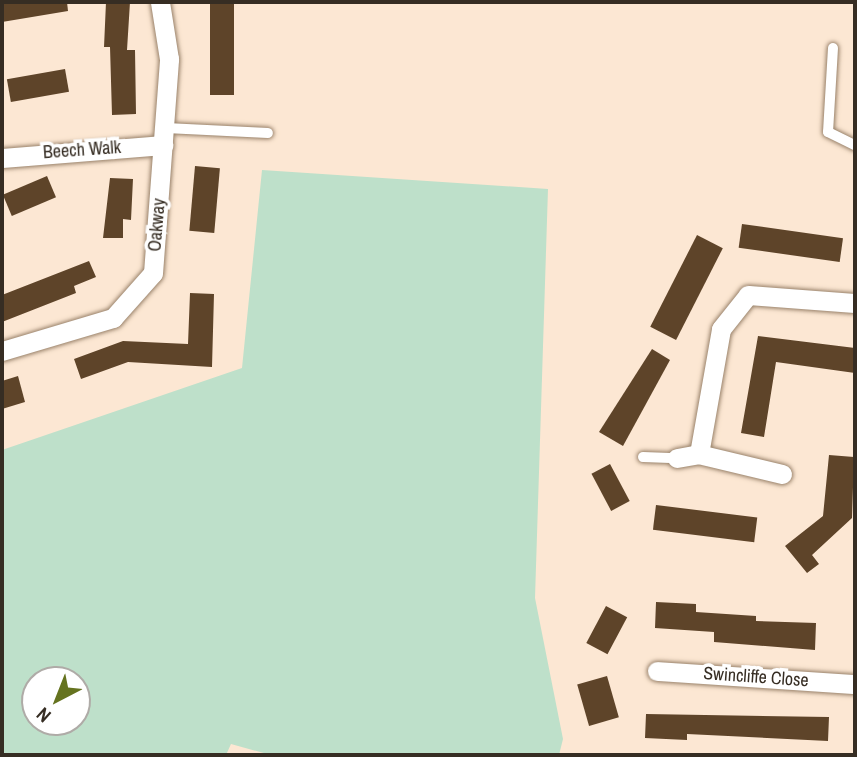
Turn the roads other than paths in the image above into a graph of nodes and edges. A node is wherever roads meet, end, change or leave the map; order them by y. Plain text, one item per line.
1 (160, 2) edge
2 (833, 48) dead end
3 (268, 133) dead end
4 (165, 137) junction
5 (855, 145) edge
6 (2, 158) edge
7 (855, 303) edge
8 (2, 351) edge
9 (699, 454) junction
10 (643, 457) dead end
11 (677, 458) joint
12 (782, 474) dead end
13 (657, 671) dead end
14 (855, 684) edge

1 - 4 street, Oakway
2 - 5 lane
3 - 4 lane
4 - 6 street, Beech Walk
4 - 8 street, Oakway
7 - 9 street
9 - 11 street
9 - 12 street
10 - 11 lane
13 - 14 street, Swincliffe Close

